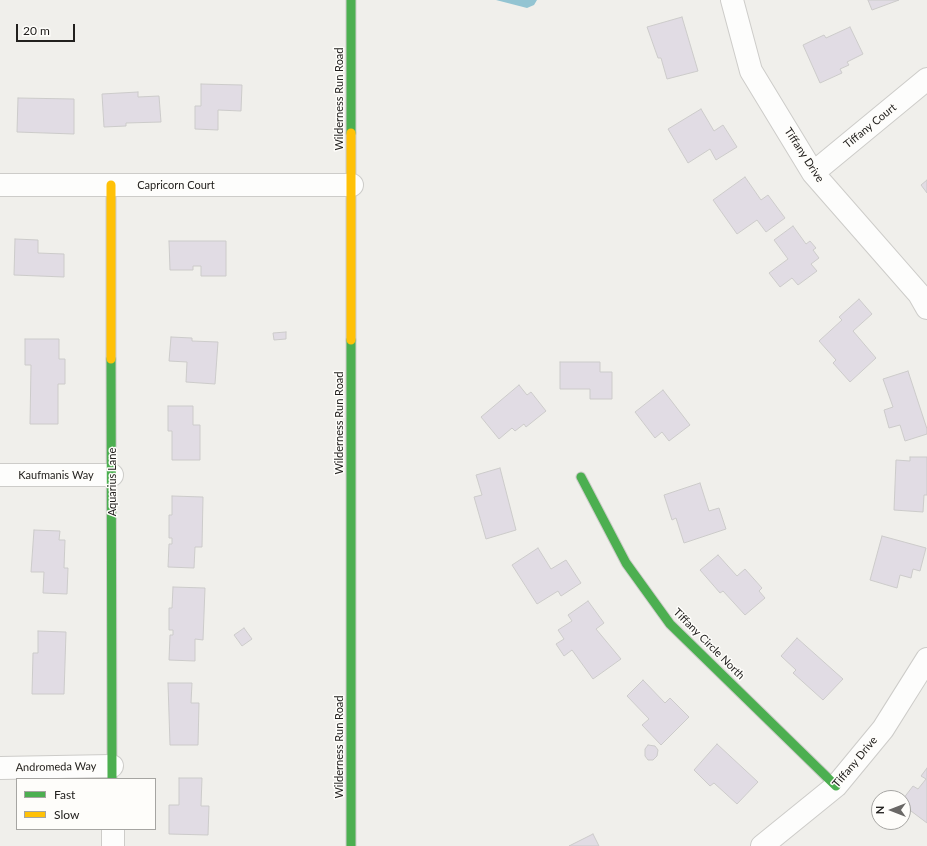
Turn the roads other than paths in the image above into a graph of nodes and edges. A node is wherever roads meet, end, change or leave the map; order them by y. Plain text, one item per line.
1 (351, 0) edge
2 (732, 0) edge
3 (927, 79) edge
4 (813, 173) junction
5 (0, 185) edge
6 (112, 185) junction
7 (352, 186) junction
8 (927, 308) edge
9 (0, 475) edge
10 (112, 475) junction
11 (581, 477) dead end
12 (927, 659) edge
13 (0, 768) edge
14 (112, 772) edge
15 (836, 786) junction
16 (113, 830) edge
17 (113, 846) edge
18 (351, 846) edge
19 (762, 846) edge

1 - 7 street, Wilderness Run Road
2 - 4 street, Tiffany Drive
3 - 4 street, Tiffany Court
4 - 8 street, Tiffany Drive
5 - 6 street, Capricorn Court
6 - 7 street, Capricorn Court
6 - 10 street, Aquarius Lane
7 - 18 street, Wilderness Run Road
9 - 10 street, Kaufmanis Way
10 - 14 street, Aquarius Lane
11 - 15 street, Tiffany Circle North
12 - 15 street, Tiffany Drive
13 - 14 street, Andromeda Way
15 - 19 street, Tiffany Drive
16 - 17 street

